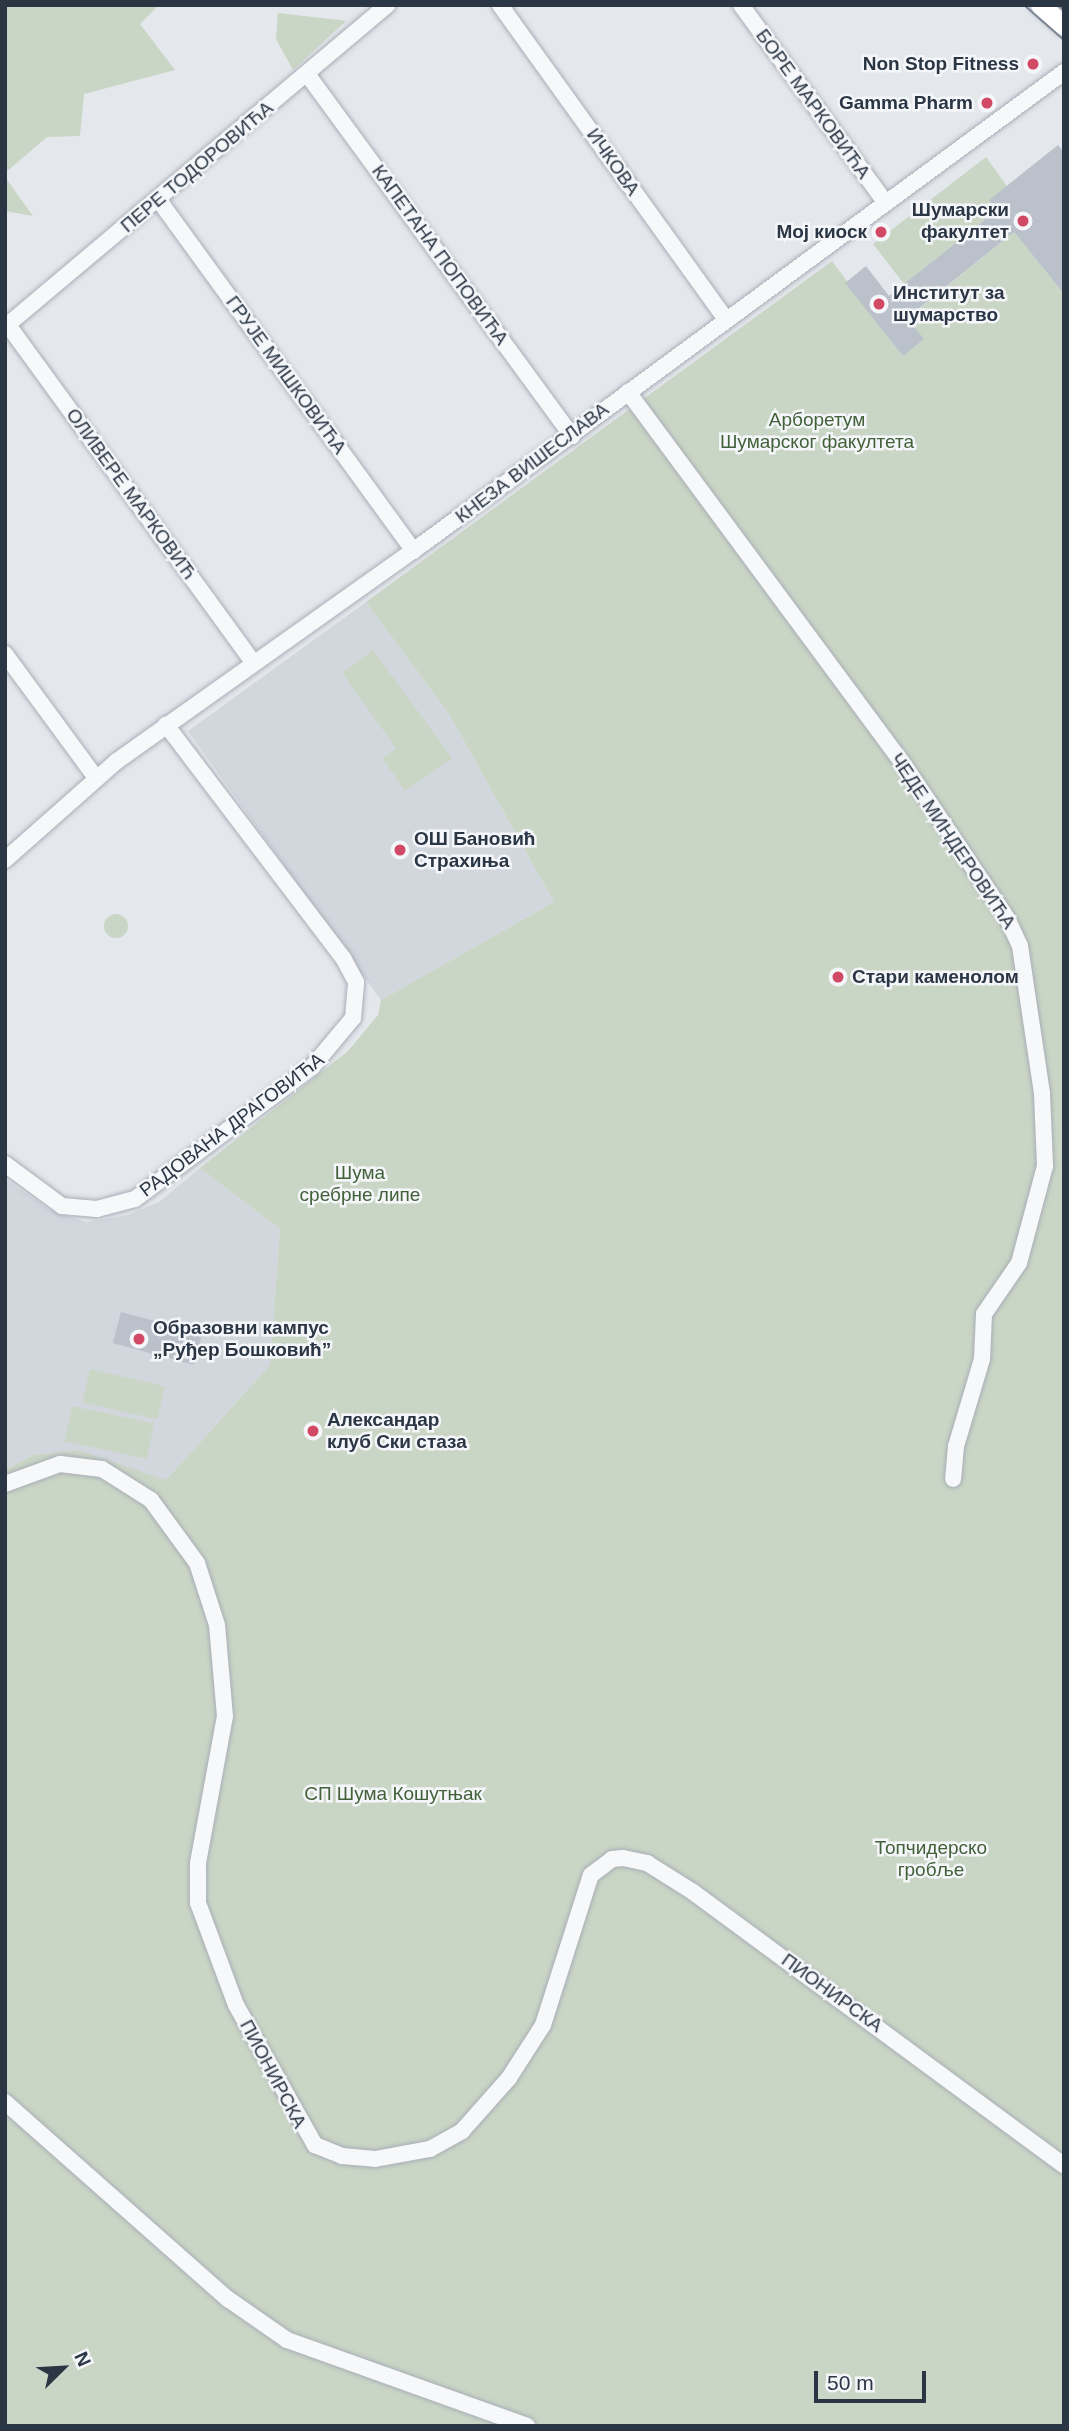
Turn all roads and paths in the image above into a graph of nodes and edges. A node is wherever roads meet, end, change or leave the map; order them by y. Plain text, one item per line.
1 (387, 5) edge
2 (500, 5) edge
3 (741, 5) edge
4 (1040, 5) edge
5 (1064, 26) edge
6 (1064, 72) edge
7 (307, 74) junction
8 (158, 199) junction
9 (886, 203) junction
10 (726, 319) junction
11 (7, 326) edge
12 (628, 392) junction
13 (572, 436) junction
14 (414, 551) junction
15 (5, 654) edge
16 (254, 663) junction
17 (166, 725) junction
18 (96, 778) junction
19 (5, 860) edge
20 (5, 1164) edge
21 (953, 1479) dead end
22 (5, 1485) edge
23 (5, 2102) edge
24 (1064, 2166) edge
25 (527, 2426) edge

1 - 7 street, ПЕРЕ ТОДОРОВИЋА
2 - 10 street, ИЧКОВА
3 - 9 street, БОРЕ МАРКОВИЋА
4 - 5 main road
6 - 9 street, КНЕЗА ВИШЕСЛАВА
7 - 8 street, ПЕРЕ ТОДОРОВИЋА
7 - 13 street, КАПЕТАНА ПОПОВИЋА
8 - 11 street, ПЕРЕ ТОДОРОВИЋА
8 - 14 street, ГРУЈЕ МИШКОВИЋА
9 - 10 street, КНЕЗА ВИШЕСЛАВА
10 - 12 street, КНЕЗА ВИШЕСЛАВА
11 - 16 street, ОЛИВЕРЕ МАРКОВИЋ
12 - 13 street, КНЕЗА ВИШЕСЛАВА
12 - 21 street, ЧЕДЕ МИНДЕРОВИЋА
13 - 14 street, КНЕЗА ВИШЕСЛАВА
14 - 16 street, КНЕЗА ВИШЕСЛАВА
15 - 18 street
16 - 17 street, КНЕЗА ВИШЕСЛАВА
17 - 18 street, КНЕЗА ВИШЕСЛАВА
17 - 20 street, РАДОВАНА ДРАГОВИЋА
18 - 19 street, КНЕЗА ВИШЕСЛАВА
22 - 24 street, ПИОНИРСКА
23 - 25 street

